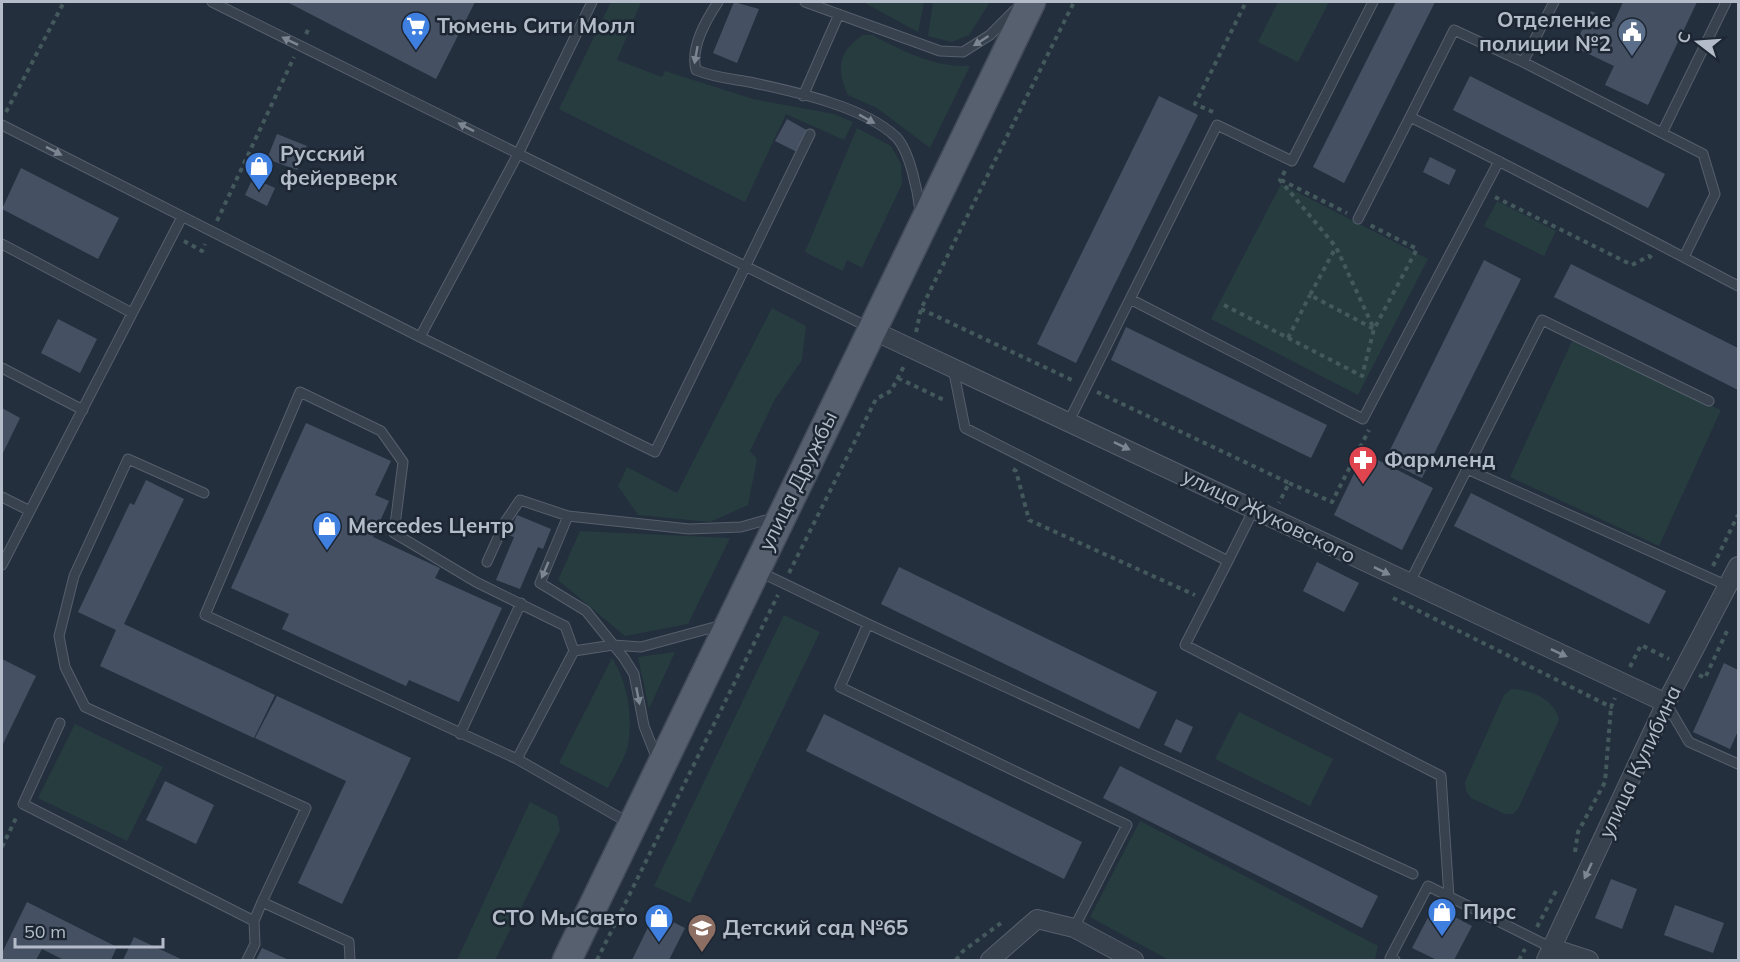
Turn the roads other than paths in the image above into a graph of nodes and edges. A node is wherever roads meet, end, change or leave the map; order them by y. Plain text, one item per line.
1 (212, 2) edge
2 (592, 2) edge
3 (718, 2) edge
4 (805, 2) edge
5 (1023, 2) edge
6 (1031, 2) edge
7 (1373, 2) edge
8 (1554, 2) edge
9 (1726, 2) edge
10 (839, 14) junction
11 (1523, 62) junction
12 (803, 96) junction
13 (1410, 117) junction
14 (2, 123) edge
15 (1662, 133) junction
16 (810, 135) dead end
17 (518, 154) junction
18 (1499, 160) junction
19 (182, 217) junction
20 (1358, 219) road end
21 (922, 227) junction
22 (2, 244) edge
23 (1684, 258) junction
24 (745, 268) junction
25 (1738, 286) edge
26 (1130, 299) junction
27 (132, 313) junction
28 (872, 330) junction
29 (420, 337) junction
30 (2, 368) edge
31 (953, 368) junction
32 (1709, 401) dead end
33 (83, 410) junction
34 (1069, 421) junction
35 (1467, 469) junction
36 (204, 493) dead end
37 (2, 496) edge
38 (1254, 509) junction
39 (28, 510) junction
40 (568, 516) junction
41 (782, 516) junction
42 (1228, 561) junction
43 (487, 562) dead end
44 (2, 565) edge
45 (1738, 566) edge
46 (755, 570) junction
47 (1409, 584) junction
48 (1728, 586) junction
49 (521, 603) junction
50 (730, 622) junction
51 (868, 624) junction
52 (613, 645) junction
53 (574, 651) junction
54 (1666, 703) junction
55 (60, 723) dead end
56 (460, 734) junction
57 (517, 759) junction
58 (1738, 764) edge
59 (660, 766) junction
60 (632, 825) junction
61 (1413, 874) dead end
62 (1449, 897) junction
63 (262, 902) junction
64 (254, 921) junction
65 (1074, 928) junction
66 (1549, 954) edge
67 (248, 960) edge
68 (350, 960) edge
69 (567, 960) edge
70 (990, 960) edge
71 (1134, 960) edge
72 (1395, 960) edge
73 (1589, 960) edge

17 -> 1 lane
2 - 17 lane
3 -> 12 lane
4 - 10 lane
5 -> 10 lane
6 - 21 main road, улица Дружбы
7 - 26 lane
8 - 11 lane
9 - 15 lane
10 - 12 lane
11 - 13 lane
11 - 15 lane
12 -> 21 lane
13 - 18 lane
13 - 20 lane
14 -> 19 lane
15 - 23 lane
16 - 24 lane
17 - 24 lane
17 - 29 lane
18 - 23 lane
18 - 26 lane
19 - 27 lane
19 - 29 lane
21 - 28 main road, улица Дружбы
22 - 27 lane
23 - 25 lane
24 - 28 lane
24 - 29 lane
26 - 34 lane
27 - 33 lane
28 - 31 street, улица Жуковского
28 - 41 main road, улица Дружбы
30 - 33 lane
31 - 34 street, улица Жуковского
31 - 42 lane
32 - 35 lane
33 - 39 lane
34 -> 38 street, улица Жуковского
35 - 47 lane
35 - 48 lane
36 - 63 lane
37 - 39 lane
38 - 42 lane
38 -> 47 street, улица Жуковского
39 - 44 lane
40 - 41 lane
40 - 43 lane
40 -> 52 lane
41 - 46 main road, улица Дружбы
42 - 62 lane
45 - 48 street, улица Кулибина
46 - 50 main road, улица Дружбы
46 - 51 lane
47 -> 54 street, улица Жуковского
48 - 54 street, улица Кулибина
49 - 53 lane
49 - 56 lane
49 - 56 lane
50 - 52 lane
50 - 59 main road, улица Дружбы
51 - 61 lane
51 - 65 lane
52 - 53 lane
52 -> 59 lane
53 - 57 lane
54 - 58 lane
54 -> 66 street, улица Кулибина
55 - 64 lane
56 - 57 lane
57 - 60 lane
59 - 60 main road, улица Дружбы
60 - 69 main road, улица Дружбы
62 - 66 lane
62 - 72 lane
63 - 64 lane
63 - 68 lane
64 - 67 lane
65 - 70 street
65 - 71 street
66 - 73 street

